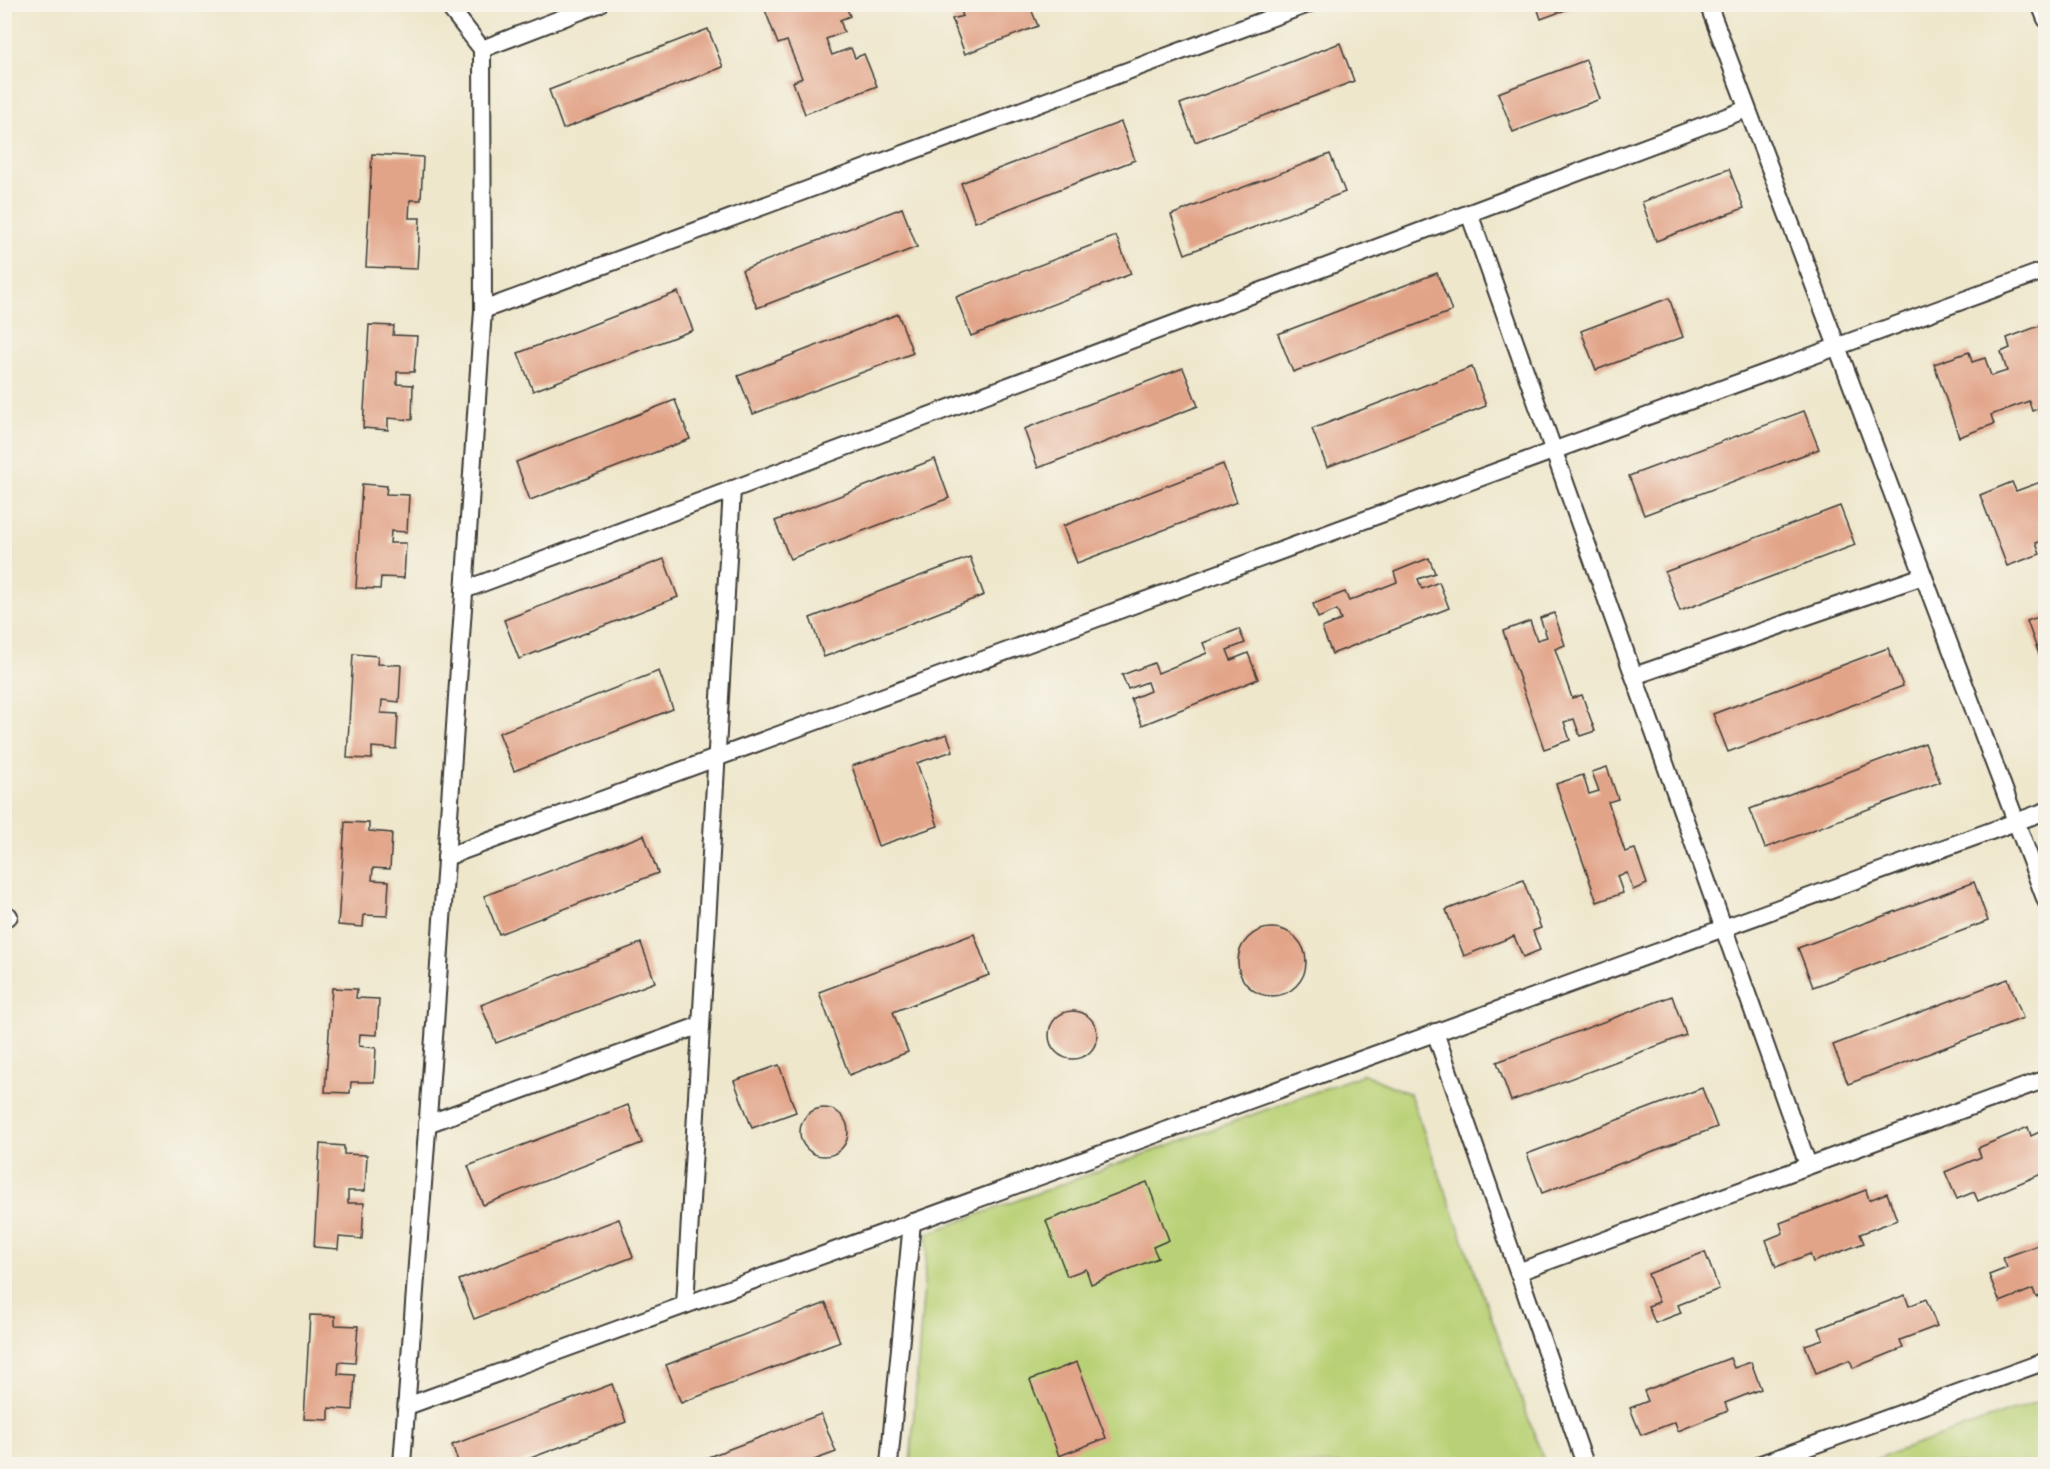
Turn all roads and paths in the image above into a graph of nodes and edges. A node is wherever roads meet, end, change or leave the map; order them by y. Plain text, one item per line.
1 (447, 4) edge
2 (599, 4) edge
3 (1308, 4) edge
4 (1708, 4) edge
5 (2040, 4) edge
6 (2046, 19) edge
7 (482, 49) junction
8 (1747, 109) junction
9 (1469, 213) junction
10 (2046, 270) edge
11 (483, 310) junction
12 (1836, 347) junction
13 (1554, 451) junction
14 (732, 489) junction
15 (1923, 576) junction
16 (464, 590) junction
17 (1635, 676) junction
18 (716, 757) junction
19 (2046, 811) edge
20 (2015, 822) junction
21 (446, 856) junction
22 (2046, 901) edge
23 (1724, 927) junction
24 (701, 1025) junction
25 (1434, 1032) junction
26 (2046, 1079) edge
27 (427, 1124) junction
28 (1808, 1166) junction
29 (912, 1222) junction
30 (1518, 1272) junction
31 (685, 1305) junction
32 (2046, 1361) edge
33 (407, 1406) junction
34 (402, 1464) edge
35 (889, 1464) edge
36 (1584, 1464) edge
37 (1761, 1464) edge

1 - 7 lane
2 - 7 lane
3 - 11 lane
4 - 8 lane
5 - 6 lane
7 - 11 lane
8 - 9 lane
8 - 12 lane
9 - 13 lane
9 - 14 lane
10 - 12 lane
11 - 16 lane
12 - 13 lane
12 - 15 lane
13 - 17 lane
13 - 18 lane
14 - 16 lane
14 - 18 lane
15 - 17 lane
15 - 20 lane
16 - 21 lane
17 - 23 lane
18 - 21 lane
18 - 24 lane
19 - 20 lane
20 - 22 lane
20 - 23 lane
21 - 27 lane
23 - 25 lane
23 - 28 lane
24 - 27 lane
24 - 31 lane
25 - 29 lane
25 - 30 lane
26 - 28 lane
27 - 33 lane
28 - 30 lane
29 - 31 lane
29 - 35 lane
30 - 36 lane
31 - 33 lane
32 - 37 lane
33 - 34 lane

